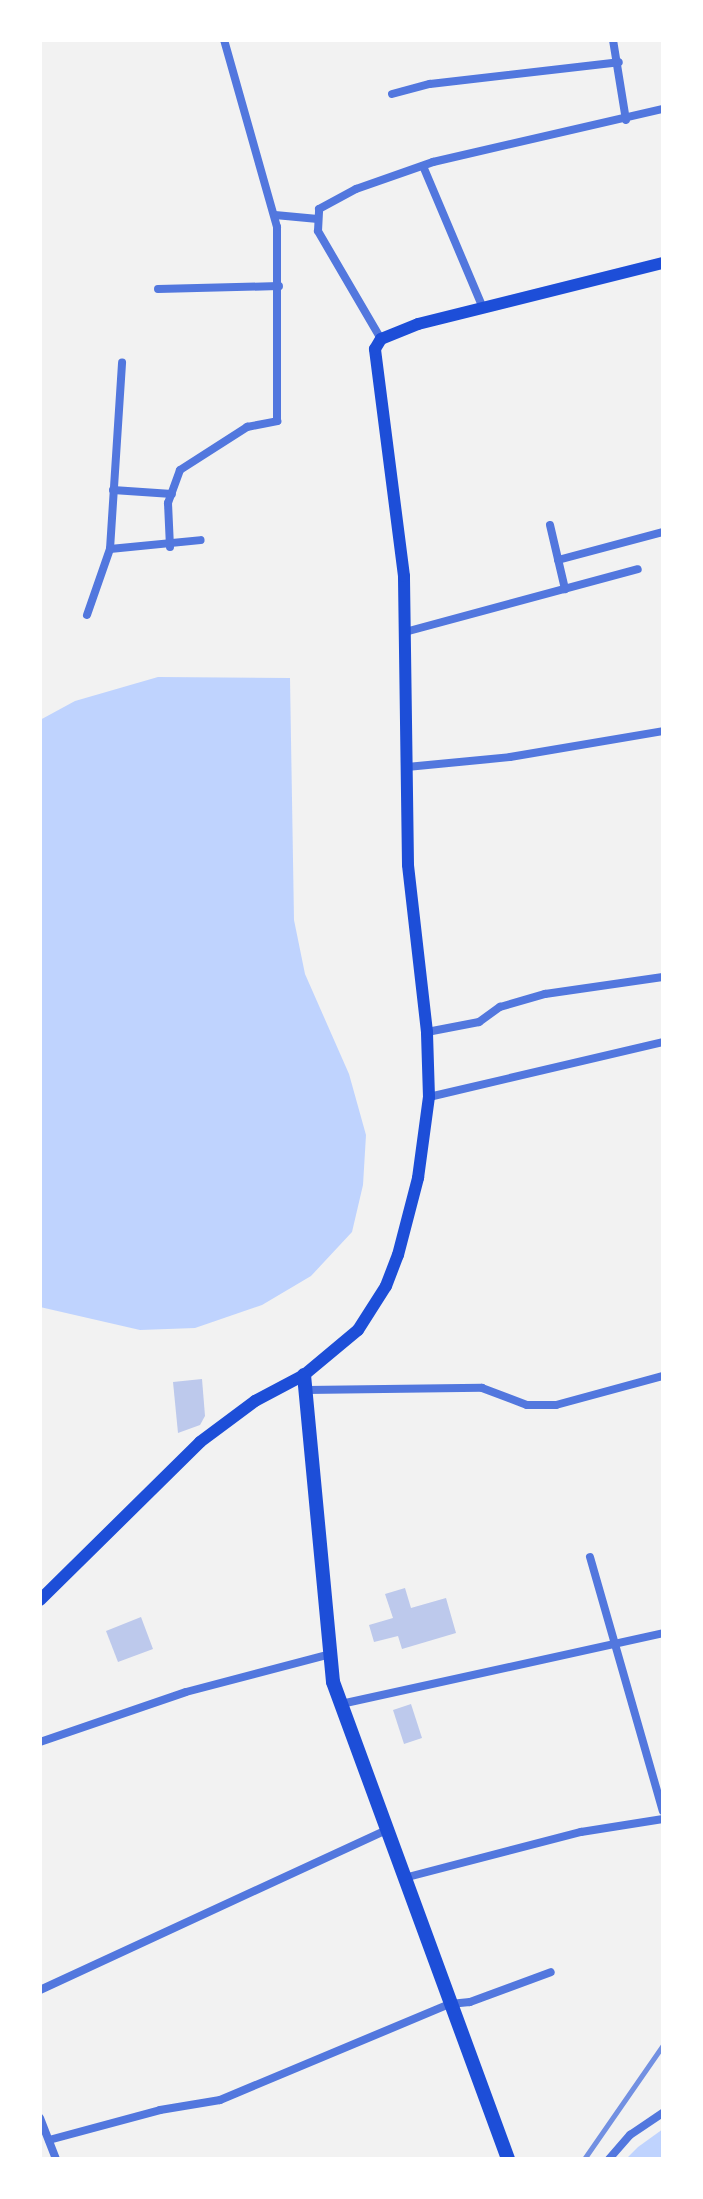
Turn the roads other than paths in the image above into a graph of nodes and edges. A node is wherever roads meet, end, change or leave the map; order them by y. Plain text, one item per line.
1 (224, 40) edge
2 (613, 40) edge
3 (619, 62) junction
4 (392, 94) dead end
5 (663, 109) edge
6 (626, 120) junction
7 (423, 166) junction
8 (275, 215) junction
9 (318, 219) junction
10 (663, 263) edge
11 (279, 286) junction
12 (158, 289) dead end
13 (483, 308) junction
14 (381, 339) junction
15 (122, 362) dead end
16 (113, 490) junction
17 (172, 494) junction
18 (550, 525) dead end
19 (663, 532) edge
20 (201, 540) dead end
21 (170, 547) junction
22 (110, 549) junction
23 (558, 560) junction
24 (638, 569) dead end
25 (565, 589) junction
26 (87, 615) dead end
27 (405, 632) junction
28 (663, 731) edge
29 (407, 767) junction
30 (663, 977) edge
31 (427, 1032) junction
32 (663, 1042) edge
33 (429, 1097) junction
34 (663, 1376) edge
35 (305, 1382) junction
36 (590, 1557) dead end
37 (40, 1600) edge
38 (663, 1633) edge
39 (614, 1646) junction
40 (331, 1654) junction
41 (341, 1704) junction
42 (40, 1742) edge
43 (663, 1811) edge
44 (663, 1819) edge
45 (387, 1830) junction
46 (404, 1878) junction
47 (551, 1972) dead end
48 (40, 1990) edge
49 (450, 2004) junction
50 (663, 2113) edge
51 (40, 2118) edge
52 (49, 2140) junction
53 (56, 2159) edge
54 (508, 2159) edge
55 (609, 2159) edge

1 - 8 street
2 - 3 street
3 - 4 street
3 - 6 street
5 - 6 street
6 - 7 street
7 - 9 street
7 - 13 street
8 - 9 street
8 - 11 street
9 - 14 street
10 - 13 main road
11 - 12 street
11 - 17 street
13 - 14 main road
14 - 27 main road
15 - 16 street
16 - 17 street
16 - 22 street
17 - 21 street
18 - 23 street
19 - 23 street
20 - 21 street
21 - 22 street
22 - 26 street
23 - 25 street
24 - 25 street
25 - 27 street
27 - 29 main road
28 - 29 street
29 - 31 main road
30 - 31 street
31 - 33 main road
32 - 33 street
33 - 35 main road
34 - 35 street
35 - 37 main road
35 - 40 main road
36 - 39 street
38 - 39 street
39 - 41 street
39 - 43 street
40 - 41 main road
40 - 42 street
41 - 45 main road
44 - 46 street
45 - 46 main road
45 - 48 street
46 - 49 main road
47 - 49 street
49 - 52 street
49 - 54 main road
50 - 55 street
51 - 52 street
52 - 53 street

